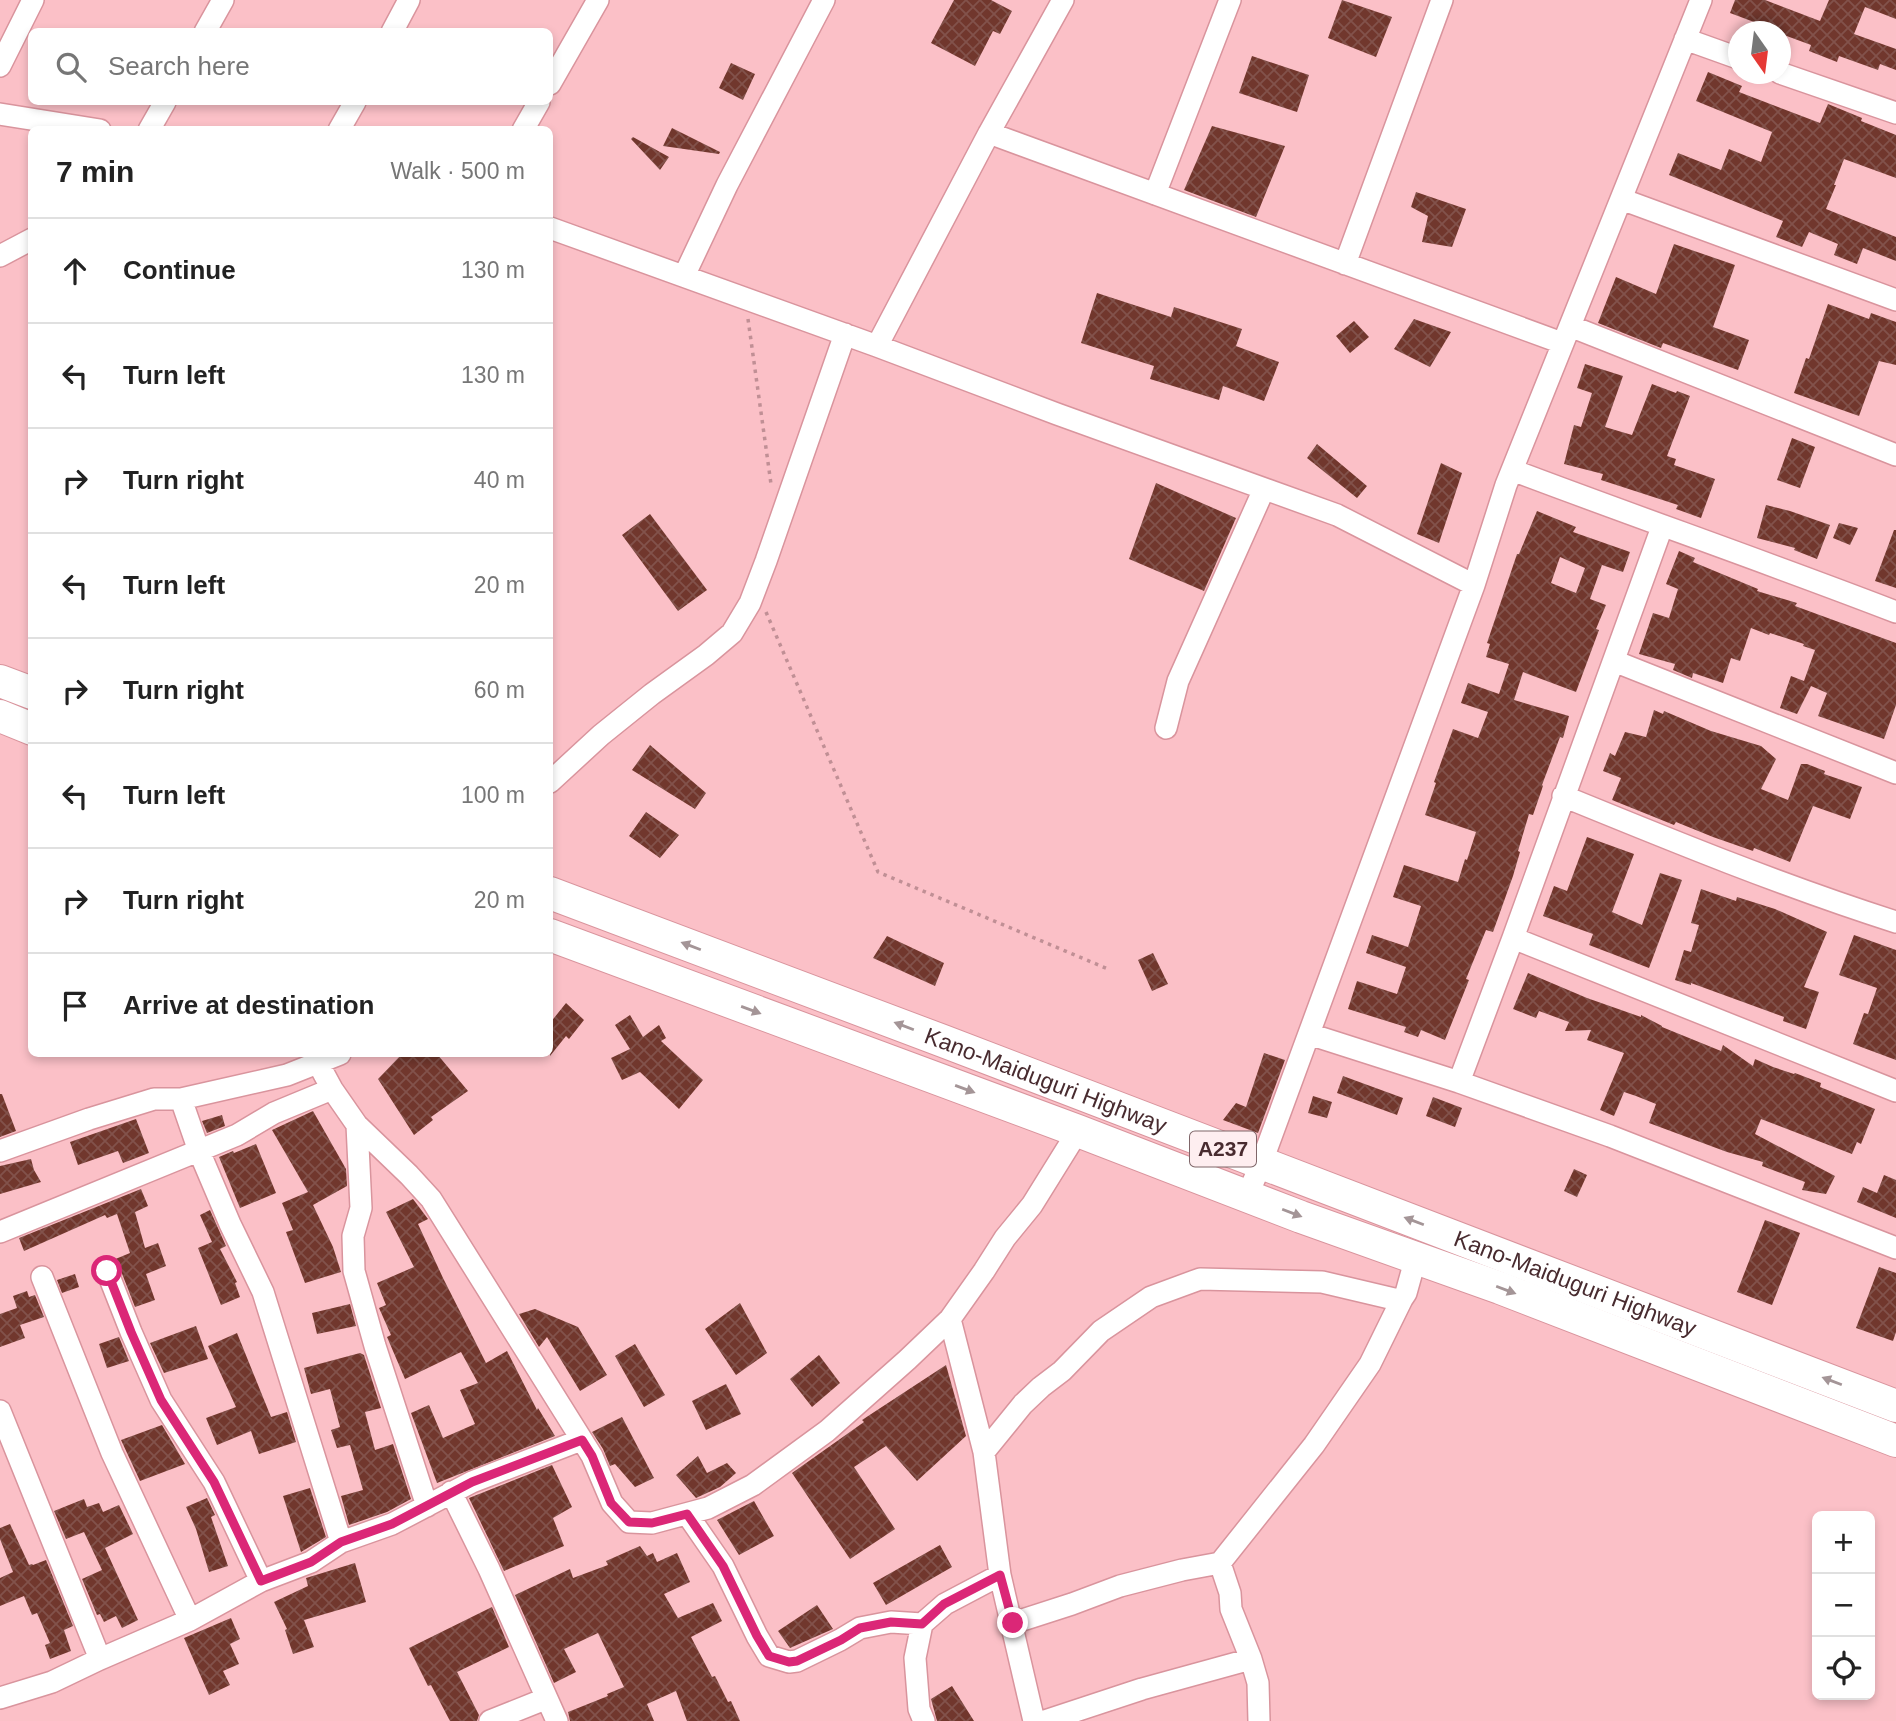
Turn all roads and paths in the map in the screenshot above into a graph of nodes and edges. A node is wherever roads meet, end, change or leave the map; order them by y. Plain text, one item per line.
1 (33, 0) edge
2 (223, 0) edge
3 (410, 0) edge
4 (598, 0) edge
5 (824, 0) edge
6 (1063, 0) edge
7 (1230, 0) edge
8 (1442, 0) edge
9 (1701, 0) edge
10 (207, 28) edge
11 (395, 28) edge
12 (1685, 39) junction
13 (1728, 54) edge
14 (0, 66) edge
15 (1791, 77) edge
16 (553, 78) edge
17 (163, 105) edge
18 (353, 105) edge
19 (537, 105) edge
20 (1896, 113) edge
21 (0, 114) edge
22 (75, 126) edge
23 (151, 126) edge
24 (342, 126) edge
25 (525, 126) edge
26 (989, 133) junction
27 (1155, 194) junction
28 (1621, 199) junction
29 (553, 229) edge
30 (28, 241) edge
31 (0, 256) edge
32 (1345, 264) junction
33 (684, 276) junction
34 (745, 298) junction
35 (1896, 300) edge
36 (845, 334) junction
37 (1566, 335) junction
38 (877, 346) junction
39 (1896, 455) edge
40 (1511, 470) junction
41 (772, 488) dead end
42 (1264, 489) junction
43 (1662, 527) junction
44 (1474, 584) junction
45 (756, 588) junction
46 (1896, 612) edge
47 (1614, 661) junction
48 (0, 681) edge
49 (28, 692) edge
50 (0, 716) edge
51 (28, 727) edge
52 (1166, 728) dead end
53 (1896, 773) edge
54 (553, 779) edge
55 (1563, 796) junction
56 (553, 894) edge
57 (1896, 922) edge
58 (553, 936) edge
59 (1513, 938) junction
60 (1108, 969) dead end
61 (1308, 1034) junction
62 (333, 1057) edge
63 (318, 1063) junction
64 (1459, 1082) junction
65 (332, 1089) junction
66 (1896, 1091) edge
67 (181, 1098) junction
68 (357, 1125) junction
69 (1079, 1131) junction
70 (0, 1151) edge
71 (199, 1151) junction
72 (1261, 1164) junction
73 (1247, 1196) junction
74 (0, 1232) edge
75 (1896, 1248) edge
76 (1416, 1257) junction
77 (107, 1271) dead end
78 (42, 1277) dead end
79 (1402, 1298) junction
80 (950, 1319) junction
81 (1896, 1406) edge
82 (0, 1411) edge
83 (582, 1440) junction
84 (1896, 1441) edge
85 (984, 1452) junction
86 (451, 1492) junction
87 (427, 1506) junction
88 (687, 1514) junction
89 (341, 1542) junction
90 (1220, 1563) junction
91 (1000, 1575) junction
92 (261, 1581) junction
93 (190, 1620) junction
94 (1013, 1623) junction
95 (922, 1624) junction
96 (100, 1659) junction
97 (1251, 1659) junction
98 (0, 1698) edge
99 (545, 1699) junction
100 (490, 1721) edge
101 (557, 1721) edge
102 (924, 1721) edge
103 (1034, 1721) edge
104 (1045, 1721) edge
105 (1259, 1721) edge

1 - 14 street
2 - 10 street
3 - 11 street
4 - 16 street
5 - 33 street
6 - 26 street
7 - 27 street
8 - 32 street
9 - 12 street
12 - 13 street
12 - 28 street
15 - 20 street
17 - 23 street
18 - 24 street
19 - 25 street
21 - 22 street
26 - 27 street
26 - 38 street
27 - 32 street
28 - 35 street
28 - 37 street
29 - 33 street
30 - 31 street
32 - 37 street
33 - 34 street
34 - 36 street
34 - 41 path
36 - 38 street
36 - 45 street
37 - 39 street
37 - 40 street
38 - 42 street
40 - 43 street
40 - 44 street
42 - 44 street
42 - 52 street
43 - 46 street
43 - 47 street
44 - 61 street
45 - 54 street
45 - 60 path
47 - 53 street
47 - 55 street
48 - 49 highway
50 - 51 highway
55 - 57 street
55 - 59 street
72 -> 56 highway, Kano-Maiduguri Highway / A237
58 -> 69 highway, Kano-Maiduguri Highway / A237
59 - 64 street
59 - 66 street
61 - 64 street
61 - 72 street
62 - 63 street
63 - 65 street
63 - 67 street
64 - 75 street
65 - 68 street
65 - 71 street
67 - 70 street
67 - 71 street
68 - 83 street
68 - 87 street
69 - 73 highway, Kano-Maiduguri Highway / A237
69 - 80 street
71 - 74 street
71 - 89 street
72 - 73 street
81 -> 72 highway, Kano-Maiduguri Highway / A237
73 -> 76 highway, Kano-Maiduguri Highway / A237
76 - 79 street
76 -> 84 highway, Kano-Maiduguri Highway / A237
77 - 92 street
78 - 93 street
79 - 85 street
79 - 90 street
80 - 85 street
80 - 88 street
82 - 96 street
83 - 86 street
83 - 88 street
85 - 91 street
86 - 87 street
86 - 99 street
87 - 89 street
88 - 95 street
89 - 92 street
90 - 94 street
90 - 97 street
91 - 94 street
91 - 95 street
92 - 93 street
93 - 96 street
94 - 103 street
95 - 102 street
96 - 98 street
97 - 104 street
97 - 105 street
99 - 100 street
99 - 101 street

